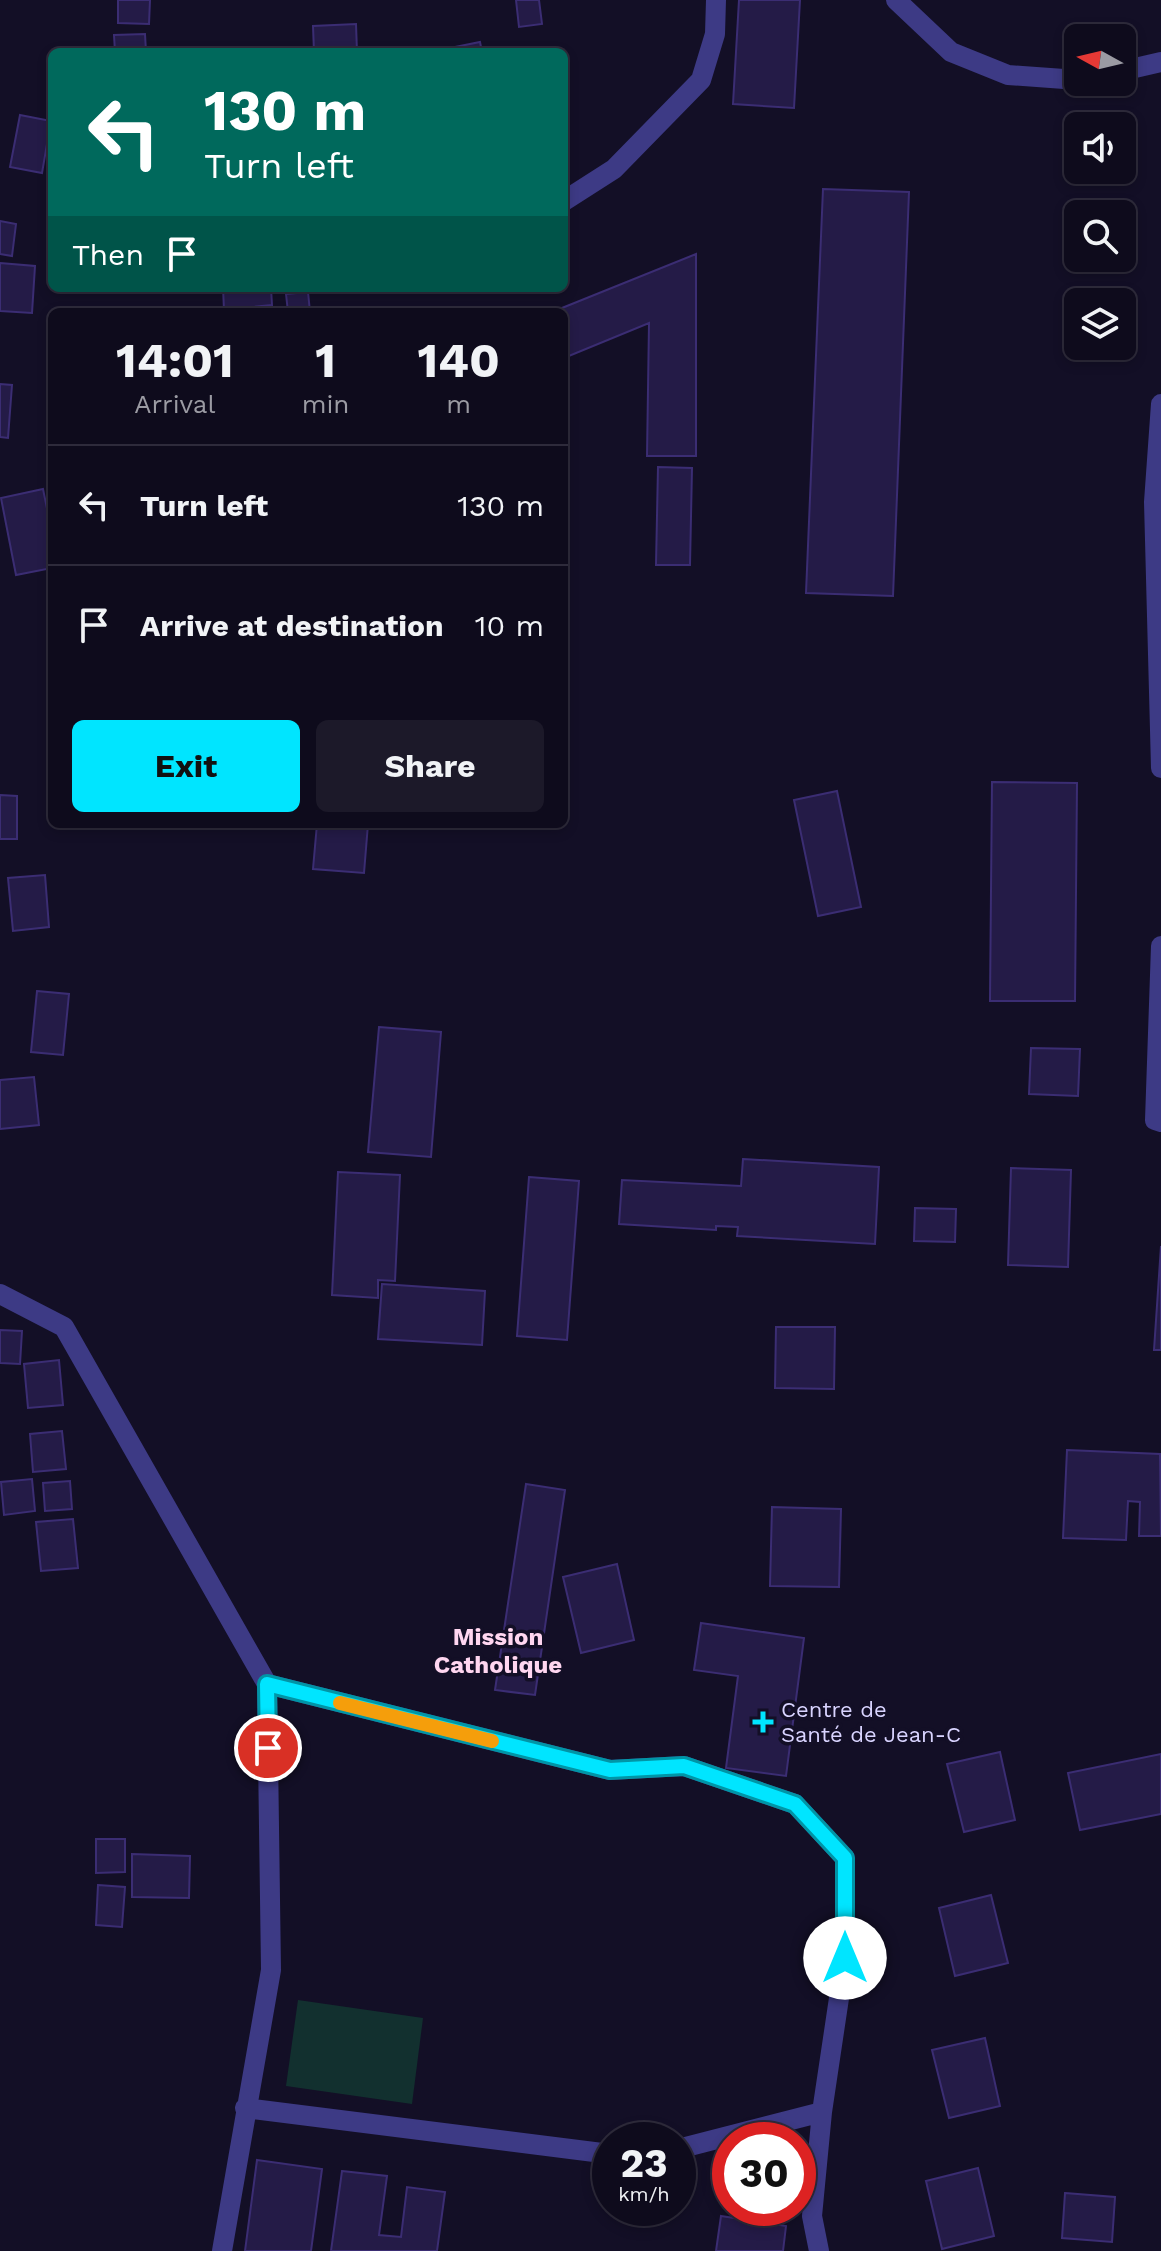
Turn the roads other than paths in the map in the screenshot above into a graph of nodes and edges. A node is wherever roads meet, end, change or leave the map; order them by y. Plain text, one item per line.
1 (716, 0) edge
2 (896, 0) edge
3 (1161, 62) edge
4 (1136, 68) edge
5 (1064, 79) edge
6 (568, 198) edge
7 (1161, 404) edge
8 (1161, 768) edge
9 (1161, 946) edge
10 (1161, 1122) edge
11 (0, 1294) edge
12 (267, 1684) junction
13 (245, 2108) junction
14 (822, 2112) junction
15 (696, 2144) edge
16 (592, 2152) edge
17 (222, 2251) edge
18 (819, 2251) edge

1 - 6 street
2 - 5 street
3 - 4 street
7 - 8 street
9 - 10 street
11 - 12 street
12 - 13 street
12 - 14 street
13 - 16 street
13 - 17 street
14 - 15 street
14 - 18 street

